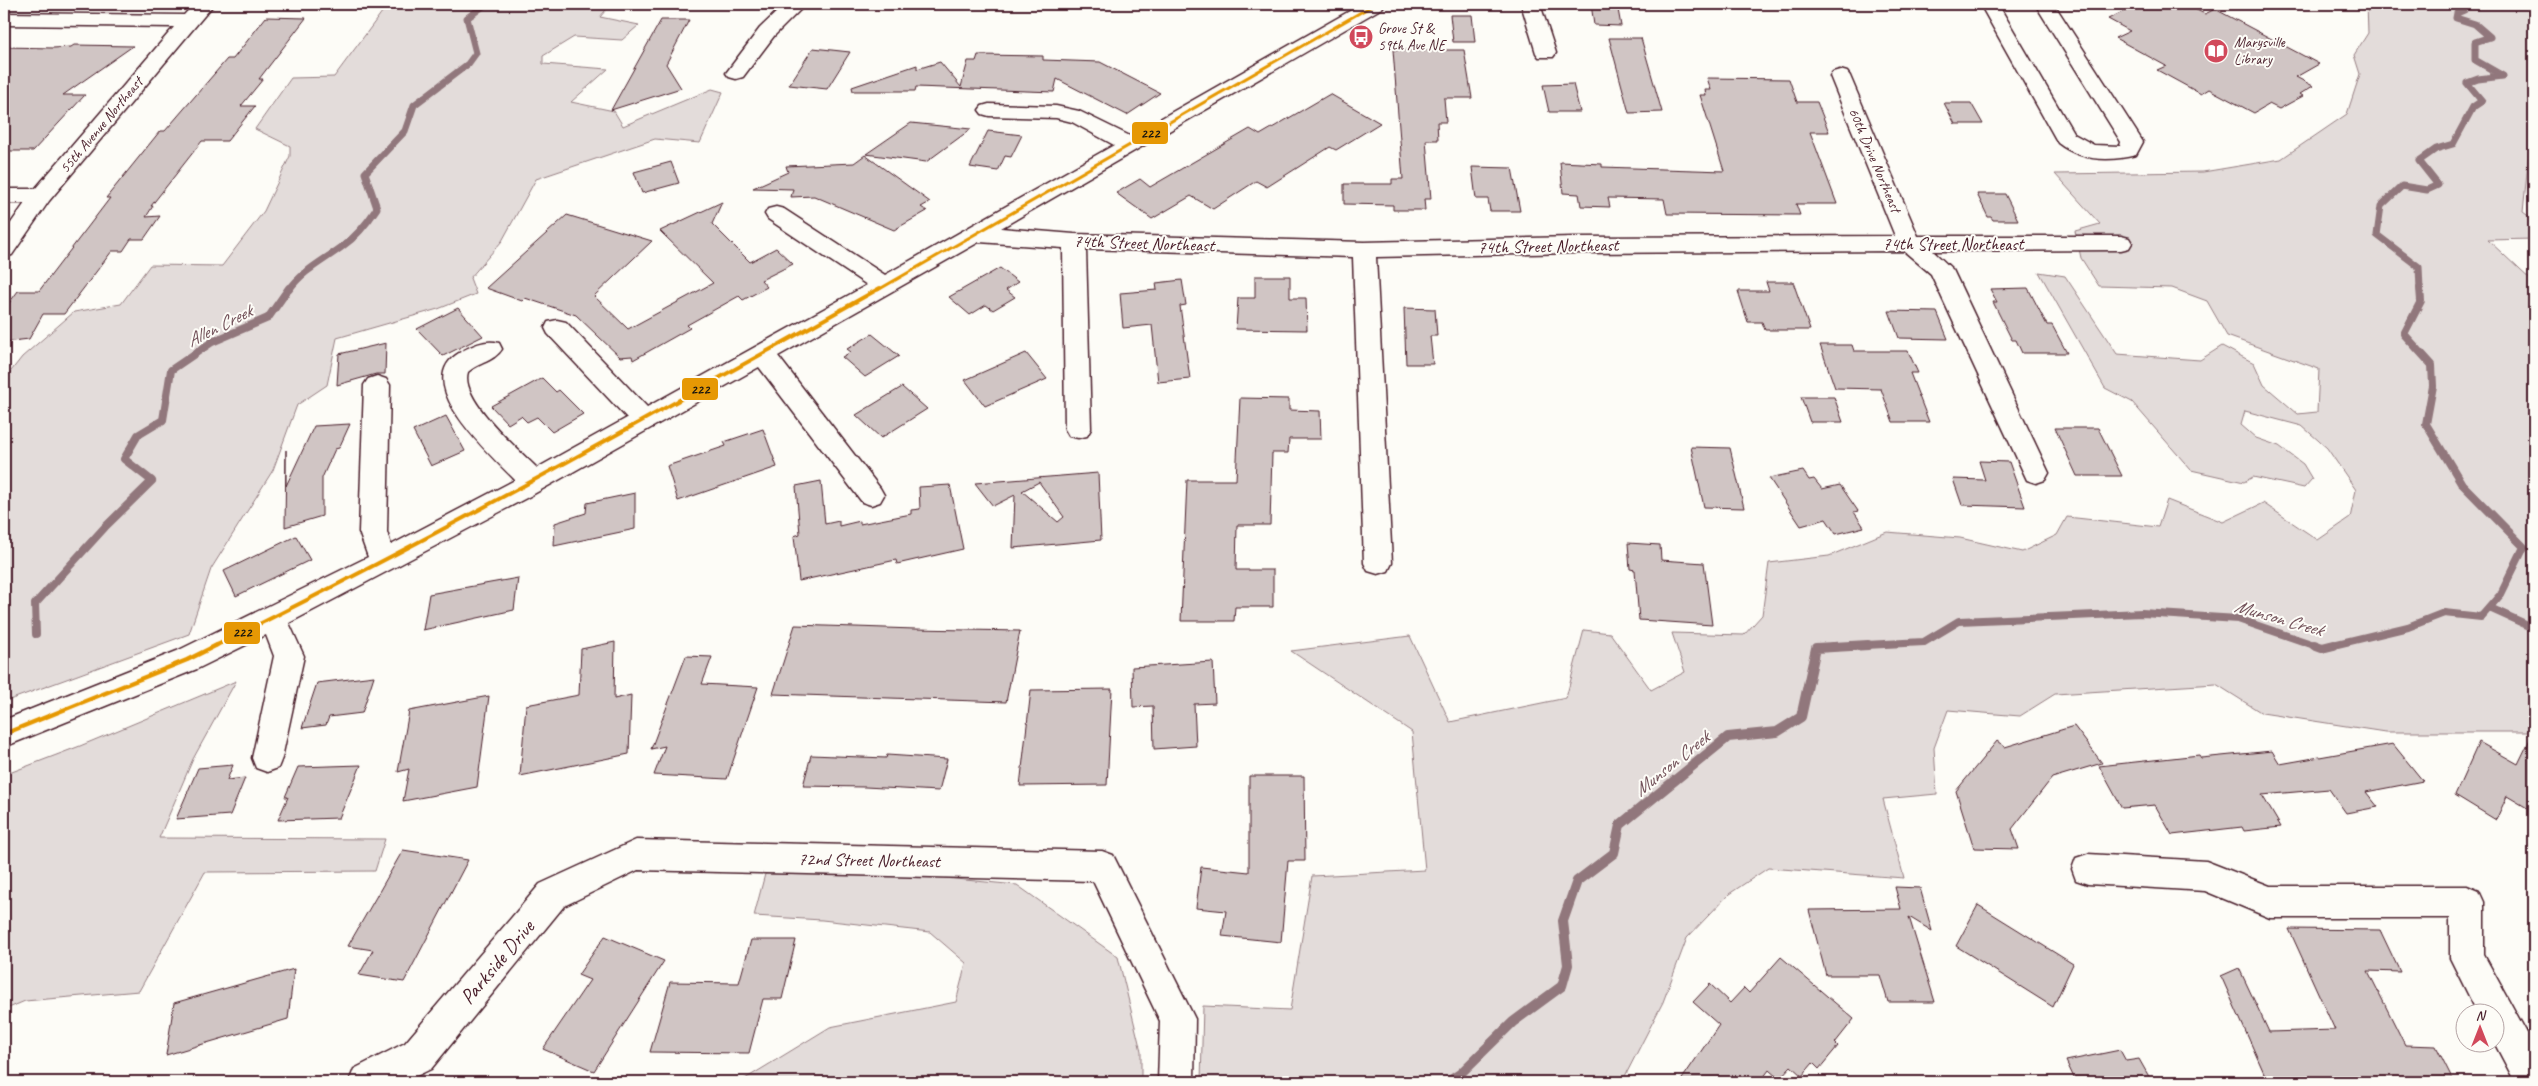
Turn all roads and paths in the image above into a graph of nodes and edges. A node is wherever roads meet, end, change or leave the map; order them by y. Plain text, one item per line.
1 (204, 4) edge
2 (796, 4) edge
3 (1530, 4) edge
4 (1989, 4) edge
5 (2045, 4) edge
6 (2111, 4) edge
7 (1368, 5) edge
8 (2123, 10) dead end
9 (4, 19) edge
10 (190, 21) junction
11 (1546, 54) dead end
12 (736, 73) dead end
13 (1840, 76) dead end
14 (989, 110) dead end
15 (1131, 145) junction
16 (4, 196) edge
17 (41, 196) junction
18 (776, 214) dead end
19 (976, 234) junction
20 (1074, 241) junction
21 (2121, 243) dead end
22 (1910, 244) junction
23 (4, 250) edge
24 (1364, 250) junction
25 (884, 286) junction
26 (557, 328) dead end
27 (490, 349) dead end
28 (763, 354) junction
29 (377, 385) dead end
30 (644, 420) junction
31 (1078, 429) dead end
32 (2036, 473) dead end
33 (534, 482) junction
34 (871, 495) dead end
35 (383, 562) junction
36 (1378, 563) dead end
37 (273, 618) junction
38 (4, 734) edge
39 (266, 758) dead end
40 (636, 855) joint
41 (2088, 869) dead end
42 (2534, 1081) edge
43 (367, 1082) edge
44 (1176, 1082) edge

1 - 10 street, 55th Avenue Northeast
2 - 12 street
3 - 11 street
4 - 5 street
6 - 8 path
7 - 15 street
9 - 10 street
10 - 17 street, 55th Avenue Northeast
13 - 22 street, 60th Drive Northeast
14 - 15 street
15 - 19 street
16 - 17 street
17 - 23 street, 55th Avenue Northeast
18 - 25 street
19 - 20 street, 74th Street Northeast
19 - 25 street
20 - 24 street, 74th Street Northeast
20 - 31 street
21 - 22 street, 74th Street Northeast
22 - 24 street, 74th Street Northeast
22 - 32 street
24 - 36 street
25 - 28 street
26 - 30 street
27 - 33 street
28 - 30 street
28 - 34 street
29 - 35 street
30 - 33 street
33 - 35 street
35 - 37 street
37 - 38 street
37 - 39 street
40 - 43 street, Parkside Drive
40 - 44 street, 72nd Street Northeast
41 - 42 street

